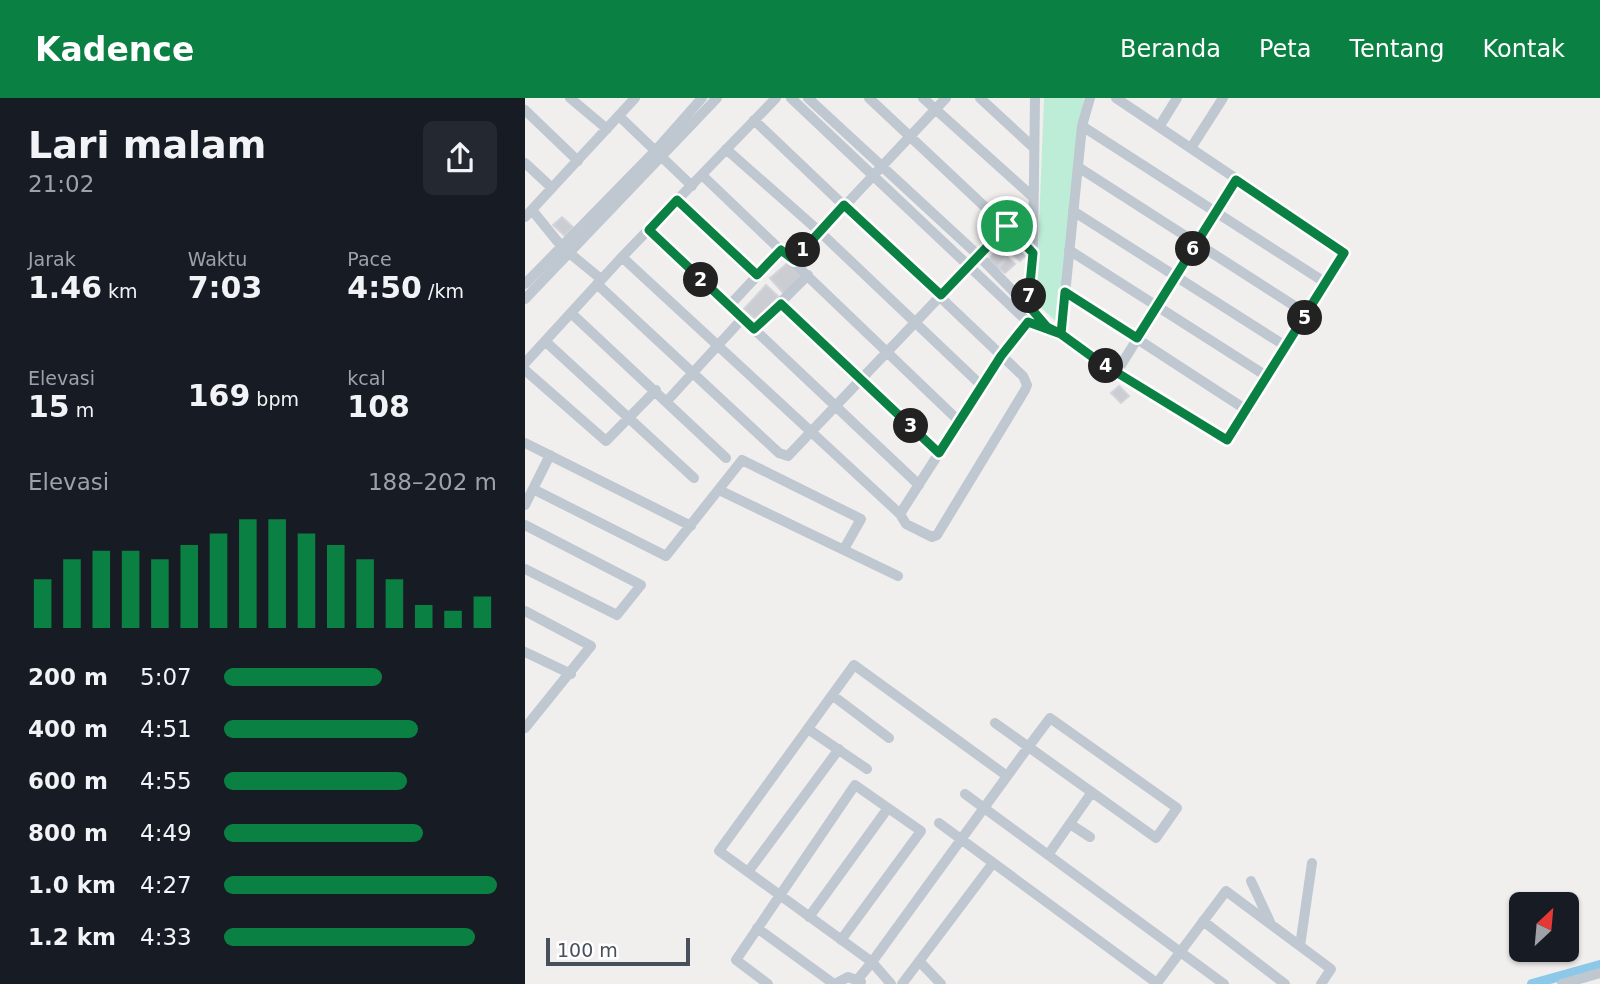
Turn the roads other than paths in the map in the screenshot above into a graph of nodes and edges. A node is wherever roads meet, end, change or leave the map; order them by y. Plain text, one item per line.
1 (570, 98) edge
2 (702, 98) edge
3 (717, 98) edge
4 (776, 98) edge
5 (791, 98) edge
6 (808, 98) edge
7 (869, 98) edge
8 (923, 98) edge
9 (946, 98) edge
10 (980, 98) edge
11 (1035, 98) edge
12 (1090, 98) edge
13 (1116, 98) edge
14 (1177, 98) edge
15 (1223, 98) edge
16 (628, 101) edge
17 (1127, 101) edge
18 (525, 110) edge
19 (935, 110) junction
20 (619, 116) junction
21 (754, 120) junction
22 (1082, 126) junction
23 (1159, 127) junction
24 (607, 129) junction
25 (910, 137) junction
26 (1034, 148) junction
27 (1191, 148) junction
28 (726, 149) junction
29 (659, 154) junction
30 (578, 160) junction
31 (525, 163) edge
32 (882, 166) junction
33 (1078, 167) junction
34 (874, 174) junction
35 (702, 175) junction
36 (1236, 180) junction
37 (692, 186) junction
38 (552, 188) junction
39 (1033, 197) junction
40 (677, 200) junction
41 (844, 205) junction
42 (1073, 211) junction
43 (1216, 212) junction
44 (527, 214) edge
45 (1007, 226) junction
46 (649, 230) junction
47 (820, 232) junction
48 (1197, 243) junction
49 (566, 250) junction
50 (781, 250) junction
51 (1069, 250) junction
52 (1033, 253) junction
53 (979, 256) junction
54 (622, 257) junction
55 (794, 260) junction
56 (970, 265) junction
57 (757, 275) junction
58 (807, 275) junction
59 (1176, 276) junction
60 (599, 282) junction
61 (1326, 283) junction
62 (525, 284) edge
63 (1065, 292) junction
64 (941, 295) junction
65 (525, 299) edge
66 (1015, 299) junction
67 (781, 304) junction
68 (729, 306) junction
69 (1157, 306) junction
70 (571, 313) junction
71 (1030, 313) junction
72 (1307, 314) junction
73 (742, 319) junction
74 (915, 323) junction
75 (754, 329) junction
76 (1061, 334) junction
77 (1137, 338) junction
78 (545, 341) junction
79 (717, 346) junction
80 (1287, 347) junction
81 (886, 352) junction
82 (1001, 356) junction
83 (525, 363) edge
84 (525, 370) edge
85 (1116, 373) junction
86 (692, 374) junction
87 (1268, 377) junction
88 (862, 379) junction
89 (983, 387) junction
90 (656, 390) junction
91 (667, 401) junction
92 (836, 407) junction
93 (1248, 411) junction
94 (629, 418) junction
95 (961, 423) junction
96 (812, 434) junction
97 (525, 443) edge
98 (939, 453) junction
99 (550, 455) junction
100 (726, 458) dead end
101 (694, 478) dead end
102 (919, 485) junction
103 (533, 489) junction
104 (719, 490) junction
105 (525, 505) edge
106 (900, 514) junction
107 (525, 525) edge
108 (691, 526) junction
109 (844, 549) junction
110 (525, 569) edge
111 (898, 576) dead end
112 (525, 611) edge
113 (525, 652) edge
114 (571, 674) junction
115 (832, 695) junction
116 (995, 723) dead end
117 (525, 728) edge
118 (808, 729) junction
119 (890, 738) dead end
120 (1029, 746) junction
121 (839, 749) junction
122 (867, 769) dead end
123 (1007, 776) junction
124 (1092, 792) junction
125 (965, 794) dead end
126 (888, 808) junction
127 (984, 808) junction
128 (939, 823) dead end
129 (1070, 824) junction
130 (1090, 837) dead end
131 (961, 839) junction
132 (1048, 855) junction
133 (993, 863) junction
134 (1312, 863) dead end
135 (748, 872) junction
136 (1251, 881) dead end
137 (779, 894) junction
138 (809, 917) junction
139 (1203, 921) junction
140 (1272, 925) junction
141 (757, 928) junction
142 (841, 940) junction
143 (1300, 946) junction
144 (1181, 951) junction
145 (919, 961) junction
146 (872, 962) junction
147 (1600, 973) edge
148 (860, 982) edge
149 (768, 984) edge
150 (834, 984) edge
151 (891, 984) edge
152 (902, 984) edge
153 (941, 984) edge
154 (1157, 984) edge
155 (1224, 984) edge
156 (1285, 984) edge
157 (1321, 984) edge
158 (1562, 984) edge

1 - 24 street
2 - 29 street
3 - 29 street
4 - 21 street
5 - 34 street
6 - 32 street
7 - 25 street
8 - 19 street
9 - 19 street
10 - 26 street
11 - 26 street
12 - 22 street
13 - 17 street
14 - 23 street
15 - 27 street
16 - 20 street
17 - 23 street
18 - 30 street
19 - 25 street
19 - 39 street
20 - 24 street
20 - 29 street
21 - 28 street
21 - 41 street
22 - 33 street
22 - 43 street
23 - 27 street
24 - 30 street
25 - 32 street
25 - 45 street
26 - 39 street
27 - 36 street
28 - 35 street
28 - 47 street
29 - 37 street
29 - 49 street
30 - 38 street
31 - 38 street
32 - 34 street
32 - 53 street
33 - 42 street
33 - 48 street
34 - 41 street
34 - 56 street
35 - 37 street
35 - 50 street
36 - 43 street
36 - 61 street
37 - 40 street
38 - 44 street
39 - 52 street
40 - 46 street
40 - 57 street
41 - 47 street
41 - 64 street
42 - 51 street
42 - 59 street
43 - 48 street
43 - 61 street
44 - 49 street
45 - 52 street
45 - 53 street
46 - 54 street
46 - 68 street
47 - 55 street
47 - 74 street
48 - 59 street
48 - 72 street
49 - 60 street
49 - 62 street
49 - 65 street
50 - 55 street
50 - 57 street
51 - 63 street
51 - 69 street
52 - 71 street
53 - 56 street
53 - 66 street
54 - 60 street
54 - 79 street
55 - 58 street
56 - 64 street
56 - 66 street
57 - 68 street
58 - 67 street
58 - 81 street
59 - 69 street
59 - 80 street
60 - 70 street
60 - 86 street
61 - 72 street
63 - 76 street
63 - 77 street
64 - 74 street
64 - 82 street
66 - 71 street
66 - 71 street
67 - 75 street
67 - 88 street
68 - 73 street
69 - 77 street
69 - 87 street
70 - 78 street
70 - 90 street
71 - 76 street
71 - 82 street
72 - 80 street
73 - 75 street
73 - 79 street
74 - 81 street
74 - 89 street
75 - 92 street
76 - 85 street
77 - 85 street
77 - 93 street
78 - 83 street
78 - 94 street
79 - 86 street
79 - 96 street
80 - 87 street
81 - 88 street
81 - 95 street
82 - 89 street
82 - 106 street
84 - 94 street
85 - 93 street
86 - 91 street
86 - 96 street
87 - 93 street
88 - 92 street
88 - 98 street
89 - 95 street
90 - 91 street
90 - 94 street
91 - 100 street
92 - 96 street
92 - 102 street
94 - 101 street
95 - 98 street
96 - 106 street
97 - 99 street
98 - 102 street
99 - 103 street
99 - 108 street
102 - 106 street
103 - 105 street
103 - 108 street
104 - 108 street
104 - 109 street
104 - 109 street
107 - 110 street
109 - 111 street
112 - 114 street
113 - 114 street
114 - 117 street
115 - 118 street
115 - 119 street
115 - 123 street
116 - 120 street
118 - 121 street
118 - 135 street
120 - 123 street
120 - 124 street
120 - 124 street
121 - 122 street
121 - 135 street
123 - 127 street
124 - 129 street
125 - 127 street
126 - 137 street
126 - 138 street
126 - 142 street
127 - 131 street
127 - 132 street
128 - 131 street
129 - 130 street
129 - 132 street
131 - 133 street
131 - 146 street
132 - 144 street
133 - 145 street
133 - 154 street
134 - 143 street
135 - 137 street
136 - 140 street
137 - 138 street
137 - 141 street
138 - 142 street
139 - 140 street
139 - 144 street
139 - 156 street
140 - 143 street
141 - 149 street
141 - 150 street
142 - 146 street
143 - 157 street
144 - 154 street
144 - 155 street
145 - 152 street
145 - 153 street
146 - 148 street
146 - 151 street
147 - 158 street
148 - 150 street

